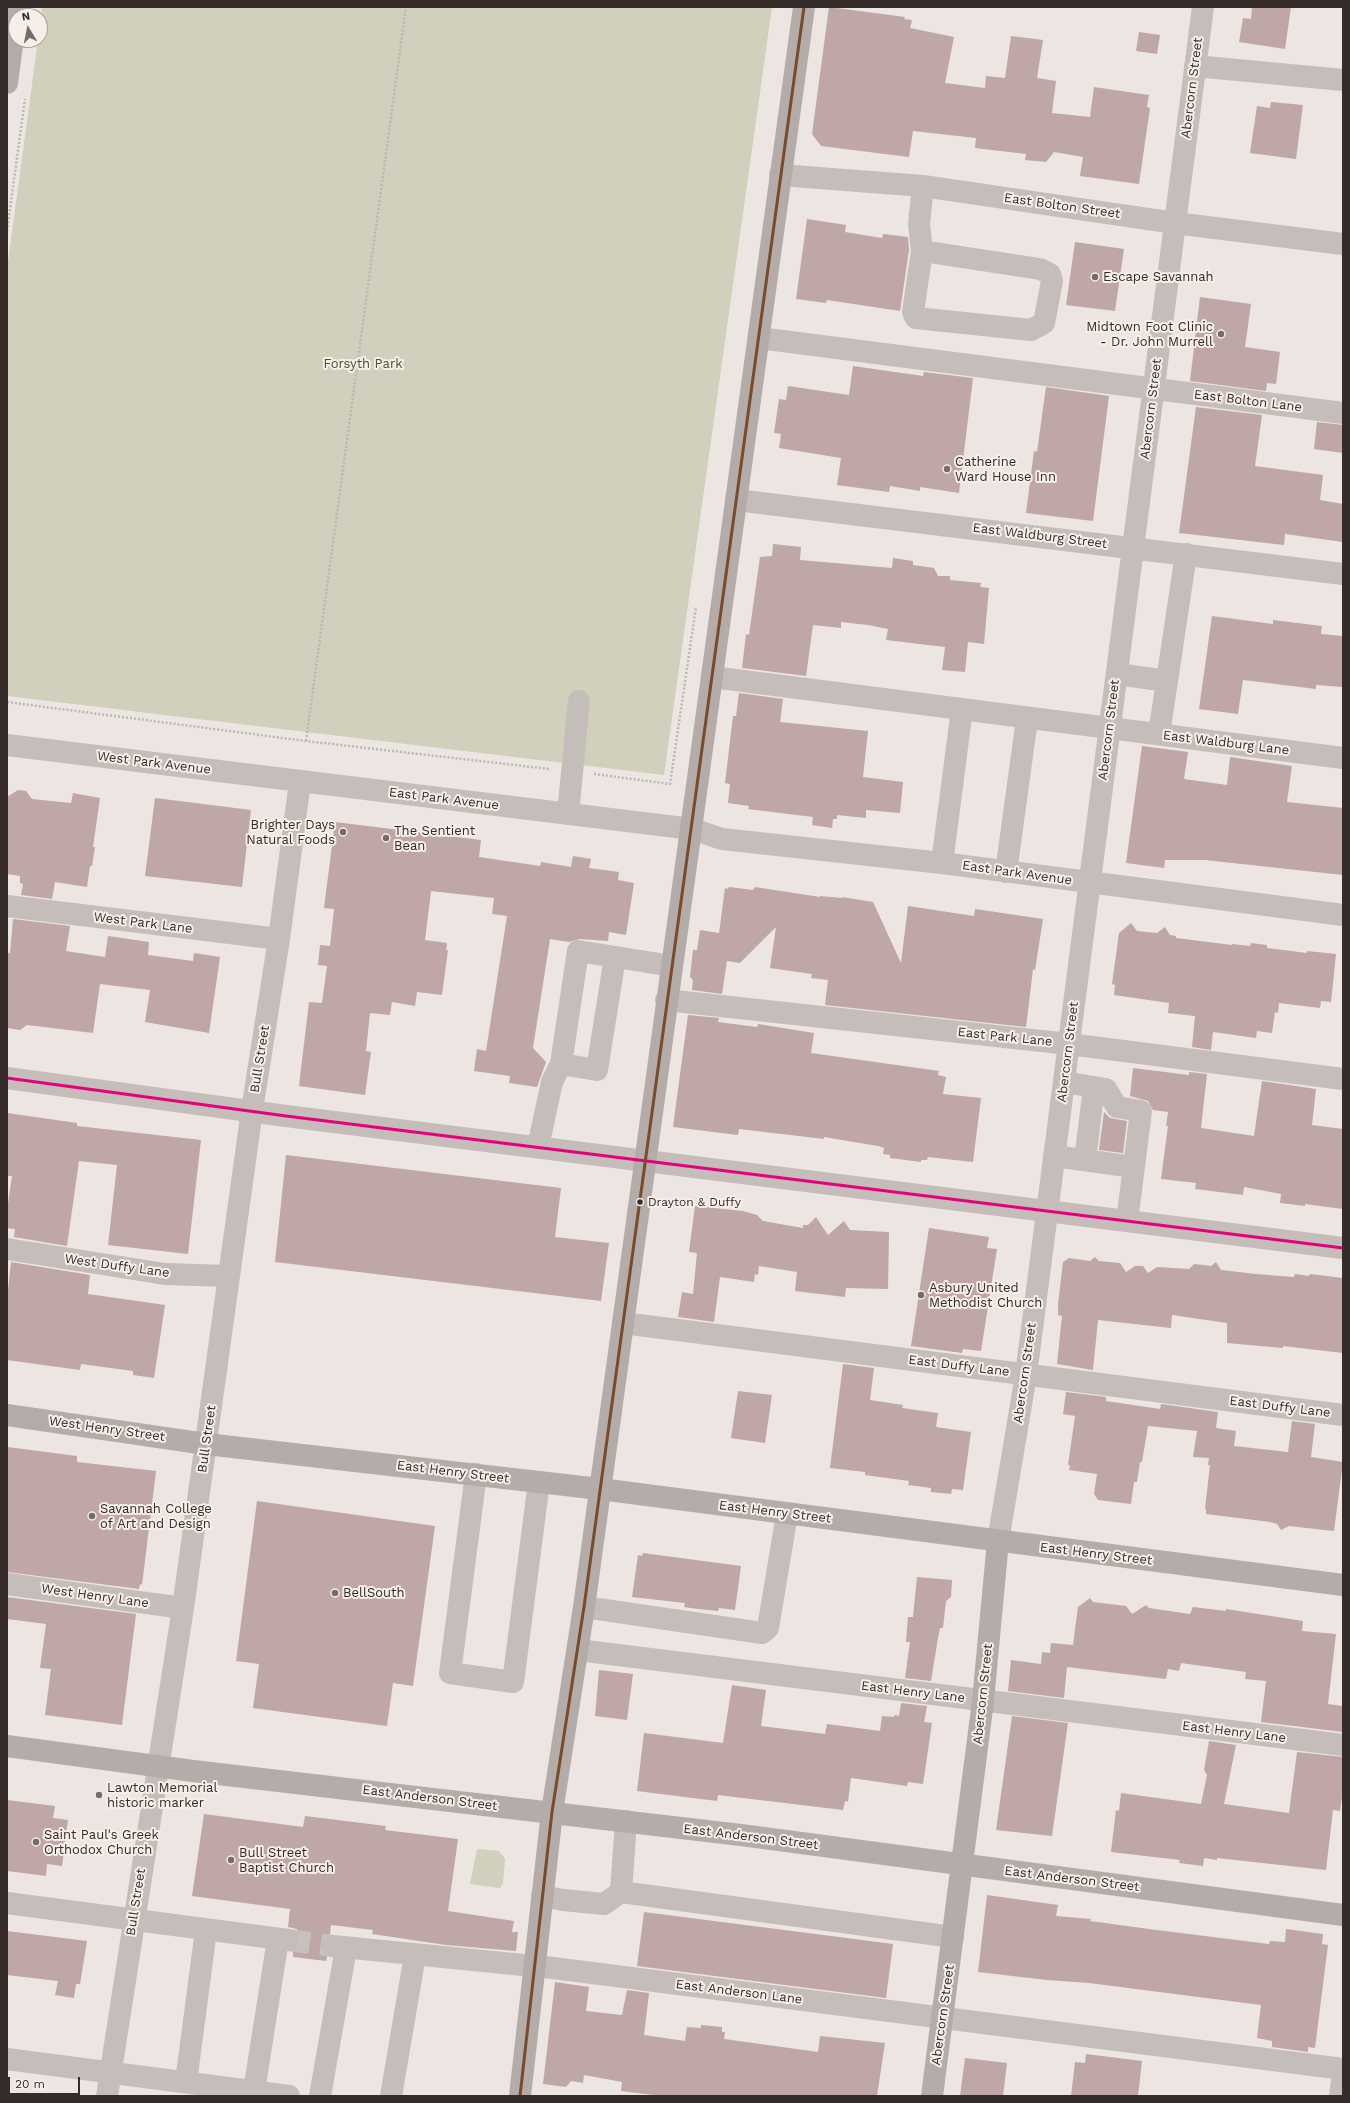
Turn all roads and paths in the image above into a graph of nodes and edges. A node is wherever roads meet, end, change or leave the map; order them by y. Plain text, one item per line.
1 (17, 7) edge
2 (406, 7) edge
3 (804, 7) edge
4 (1203, 7) edge
5 (1195, 66) junction
6 (1343, 80) edge
7 (16, 88) edge
8 (780, 174) junction
9 (923, 186) junction
10 (1175, 223) junction
11 (7, 231) edge
12 (1343, 244) edge
13 (922, 251) junction
14 (759, 338) junction
15 (1153, 388) junction
16 (1343, 413) edge
17 (736, 500) junction
18 (1133, 548) junction
19 (1186, 554) junction
20 (1343, 574) edge
21 (696, 603) dead end
22 (1117, 674) junction
23 (712, 677) junction
24 (1167, 681) junction
25 (579, 701) dead end
26 (7, 702) edge
27 (962, 709) junction
28 (1027, 719) junction
29 (1110, 728) junction
30 (1159, 734) junction
31 (306, 741) junction
32 (7, 745) edge
33 (1343, 758) edge
34 (572, 772) junction
35 (310, 783) junction
36 (568, 814) junction
37 (692, 829) junction
38 (942, 863) junction
39 (1006, 872) junction
40 (1090, 883) junction
41 (7, 906) edge
42 (1343, 915) edge
43 (279, 939) junction
44 (615, 957) junction
45 (672, 966) junction
46 (666, 1000) junction
47 (1068, 1044) junction
48 (561, 1064) junction
49 (7, 1078) edge
50 (1343, 1079) edge
51 (1064, 1082) junction
52 (1094, 1087) junction
53 (252, 1110) junction
54 (538, 1147) junction
55 (1054, 1156) junction
56 (1085, 1160) junction
57 (646, 1161) junction
58 (1134, 1167) junction
59 (1047, 1210) junction
60 (1127, 1221) junction
61 (1343, 1248) edge
62 (7, 1249) edge
63 (228, 1276) junction
64 (623, 1323) junction
65 (1026, 1375) junction
66 (7, 1415) edge
67 (1343, 1415) edge
68 (206, 1444) junction
69 (476, 1474) junction
70 (539, 1482) junction
71 (600, 1489) junction
72 (787, 1514) junction
73 (998, 1541) junction
74 (7, 1584) edge
75 (1343, 1585) edge
76 (584, 1607) junction
77 (183, 1608) junction
78 (578, 1650) junction
79 (983, 1701) junction
80 (1343, 1745) edge
81 (7, 1746) edge
82 (158, 1766) junction
83 (552, 1812) junction
84 (626, 1821) junction
85 (963, 1865) junction
86 (621, 1892) junction
87 (542, 1896) junction
88 (7, 1903) edge
89 (1343, 1915) edge
90 (133, 1920) junction
91 (206, 1930) junction
92 (954, 1938) junction
93 (415, 1955) junction
94 (535, 1966) junction
95 (942, 2018) junction
96 (7, 2059) edge
97 (1343, 2071) edge
98 (111, 2072) junction
99 (186, 2082) junction
100 (254, 2091) junction
101 (107, 2096) edge
102 (289, 2096) edge
103 (320, 2096) edge
104 (391, 2096) edge
105 (520, 2096) edge
106 (932, 2096) edge
107 (1340, 2096) edge

1 - 7 main road
2 - 31 path
3 - 8 main road
4 - 5 street, Abercorn Street
5 - 6 street
5 - 10 street, Abercorn Street
7 - 11 path
8 - 9 street, East Bolton Street
8 - 14 main road
9 - 10 street, East Bolton Street
9 - 13 street
10 - 12 street, East Bolton Street
10 - 15 street, Abercorn Street
13 - 13 street
14 - 15 street, East Bolton Lane
14 - 17 main road
15 - 16 street, East Bolton Lane
15 - 18 street, Abercorn Street
17 - 18 street, East Waldburg Street
17 - 23 main road
18 - 19 street, East Waldburg Street
18 - 22 street, Abercorn Street
19 - 20 street, East Waldburg Street
19 - 24 street
21 - 34 path
22 - 24 street
22 - 29 street, Abercorn Street
23 - 27 street, East Waldburg Lane
23 - 37 main road
24 - 30 street
25 - 34 street
26 - 31 path
27 - 28 street, East Waldburg Lane
27 - 38 street
28 - 29 street, East Waldburg Lane
28 - 39 street
29 - 30 street, East Waldburg Lane
29 - 40 street, Abercorn Street
30 - 33 street, East Waldburg Lane
31 - 34 path
32 - 35 street, West Park Avenue
34 - 36 street
35 - 36 street, East Park Avenue
35 - 43 street, Bull Street
36 - 37 street, East Park Avenue
37 - 38 street, East Park Avenue
37 - 45 main road
38 - 39 street, East Park Avenue
39 - 40 street, East Park Avenue
40 - 42 street, East Park Avenue
40 - 47 street, Abercorn Street
41 - 43 street, West Park Lane
43 - 53 street, Bull Street
44 - 45 street
44 - 48 street
44 - 48 street
45 - 46 main road
46 - 47 street, East Park Lane
46 - 57 main road
47 - 50 street, East Park Lane
47 - 51 street, Abercorn Street
48 - 54 street
49 - 53 street
51 - 52 street
51 - 55 street, Abercorn Street
52 - 56 street
52 - 58 street
53 - 54 street
53 - 63 street, Bull Street
54 - 57 street
55 - 56 street
55 - 59 street, Abercorn Street
56 - 58 street
57 - 59 street
57 - 64 main road
58 - 60 street
59 - 60 street
59 - 65 street, Abercorn Street
60 - 61 street
62 - 63 street, West Duffy Lane
63 - 68 street, Bull Street
64 - 65 street, East Duffy Lane
64 - 71 main road
65 - 67 street, East Duffy Lane
65 - 73 street, Abercorn Street
66 - 68 main road, West Henry Street
68 - 69 main road, East Henry Street
68 - 77 street, Bull Street
69 - 70 main road, East Henry Street
69 - 70 street
70 - 71 main road, East Henry Street
71 - 72 main road, East Henry Street
71 - 76 main road
72 - 73 main road, East Henry Street
72 - 76 street
73 - 75 main road, East Henry Street
73 - 79 main road, Abercorn Street
74 - 77 street, West Henry Lane
76 - 78 main road
77 - 82 street, Bull Street
78 - 79 street, East Henry Lane
78 - 83 main road
79 - 80 street, East Henry Lane
79 - 85 main road, Abercorn Street
81 - 82 main road, East Anderson Street
82 - 83 main road, East Anderson Street
82 - 90 street, Bull Street
83 - 84 main road, East Anderson Street
83 - 87 main road
84 - 85 main road, East Anderson Street
84 - 86 street
85 - 89 main road, East Anderson Street
85 - 92 main road, Abercorn Street
86 - 87 street
86 - 92 street
87 - 94 main road
88 - 90 street
90 - 91 street
90 - 98 street, Bull Street
91 - 99 street
91 - 100 street
92 - 95 main road, Abercorn Street
93 - 94 street, East Anderson Lane
93 - 103 street, East Anderson Lane
93 - 104 street
94 - 95 street, East Anderson Lane
94 - 105 main road
95 - 97 street, East Anderson Lane
95 - 106 main road, Abercorn Street
96 - 98 street
97 - 107 street
98 - 99 street
98 - 101 street, Bull Street
99 - 100 street
100 - 102 street

